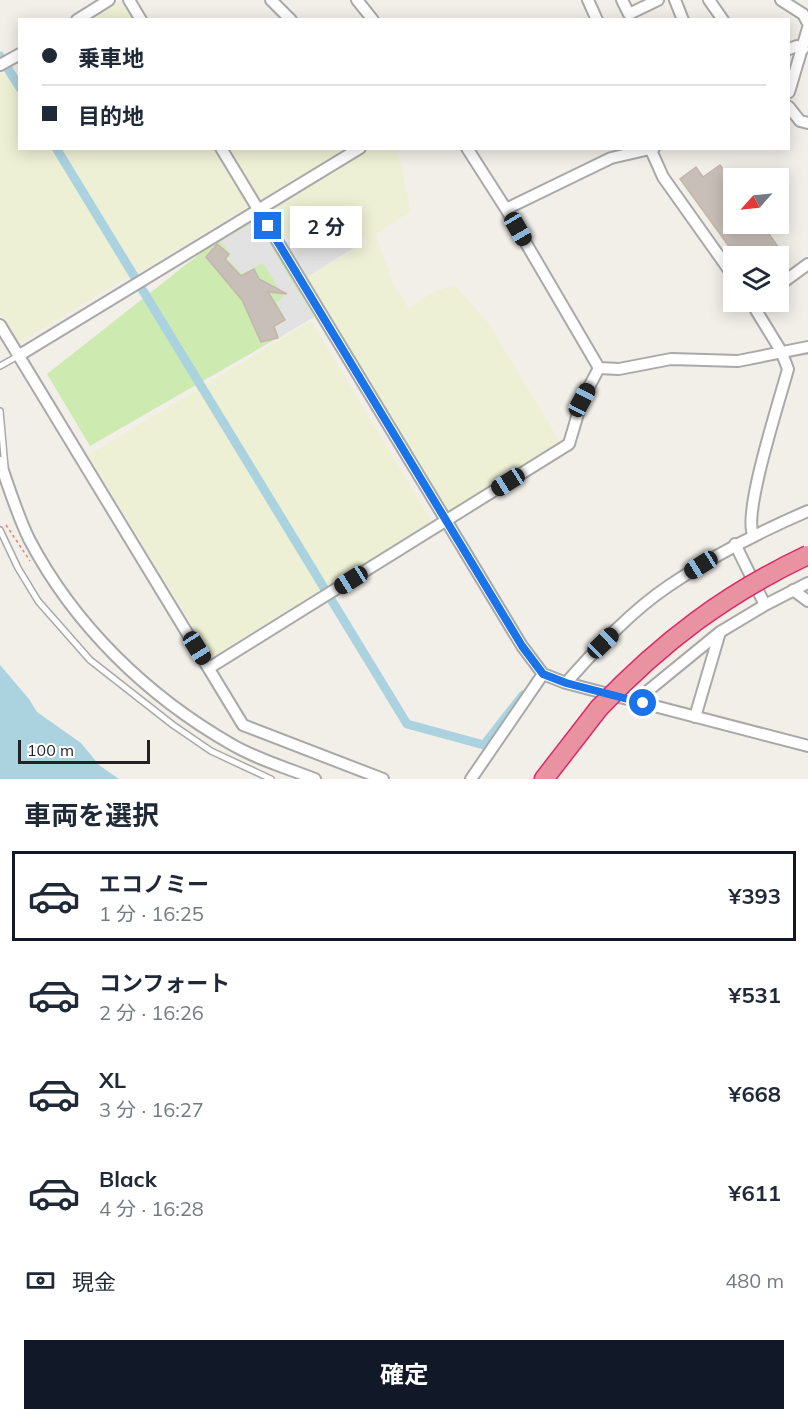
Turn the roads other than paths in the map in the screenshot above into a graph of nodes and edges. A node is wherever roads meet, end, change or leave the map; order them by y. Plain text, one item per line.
1 (109, 0) edge
2 (129, 0) edge
3 (271, 0) edge
4 (357, 0) edge
5 (588, 0) edge
6 (622, 0) edge
7 (658, 0) edge
8 (675, 0) edge
9 (709, 0) edge
10 (781, 0) edge
11 (631, 17) edge
12 (79, 18) edge
13 (140, 18) edge
14 (289, 18) edge
15 (371, 18) edge
16 (596, 18) edge
17 (682, 18) edge
18 (722, 18) edge
19 (808, 23) edge
20 (808, 28) edge
21 (790, 49) edge
22 (803, 49) junction
23 (18, 55) edge
24 (3, 64) edge
25 (790, 89) edge
26 (790, 108) edge
27 (808, 123) edge
28 (221, 150) edge
29 (357, 150) edge
30 (468, 150) edge
31 (647, 150) edge
32 (651, 150) edge
33 (506, 209) junction
34 (258, 210) junction
35 (723, 262) edge
36 (808, 264) edge
37 (789, 278) edge
38 (759, 312) edge
39 (0, 325) edge
40 (808, 347) edge
41 (782, 351) junction
42 (18, 356) junction
43 (0, 366) edge
44 (599, 368) junction
45 (0, 411) edge
46 (2, 467) edge
47 (808, 511) edge
48 (447, 519) junction
49 (1, 528) edge
50 (753, 534) junction
51 (735, 544) junction
52 (808, 555) edge
53 (808, 583) edge
54 (793, 590) junction
55 (808, 601) edge
56 (765, 605) junction
57 (720, 632) junction
58 (209, 668) junction
59 (543, 674) junction
60 (566, 683) junction
61 (643, 703) junction
62 (695, 717) junction
63 (808, 746) edge
64 (271, 779) edge
65 (315, 779) edge
66 (382, 779) edge
67 (471, 779) edge
68 (544, 779) edge

1 - 12 street
2 - 13 street
3 - 14 street
4 - 15 street
5 - 16 street
6 - 11 street
7 - 11 street
8 - 17 street
9 - 18 street
10 - 19 street
20 - 22 street
21 - 22 street
22 - 25 street
23 - 24 street
26 - 27 street
28 - 34 street
29 - 34 street
30 - 33 street
31 - 33 street
32 - 35 street
33 - 44 street
34 - 42 street
34 - 48 street
36 - 37 street
38 - 41 street
39 - 42 street
40 - 41 street
41 - 44 street
41 - 50 street
42 - 43 lane
42 - 58 street
44 - 48 street
45 - 46 lane
46 - 65 street
47 - 50 street
48 - 58 street
48 - 59 street
49 - 64 lane
50 - 51 street
51 - 56 street
51 - 60 street
52 - 68 highway, bridge
53 - 54 street
54 - 55 street
54 - 56 street
56 - 57 street
57 - 61 street
57 - 62 street
58 - 66 street
59 - 60 street
59 - 67 street
60 - 61 street
61 - 62 street
62 - 63 street

